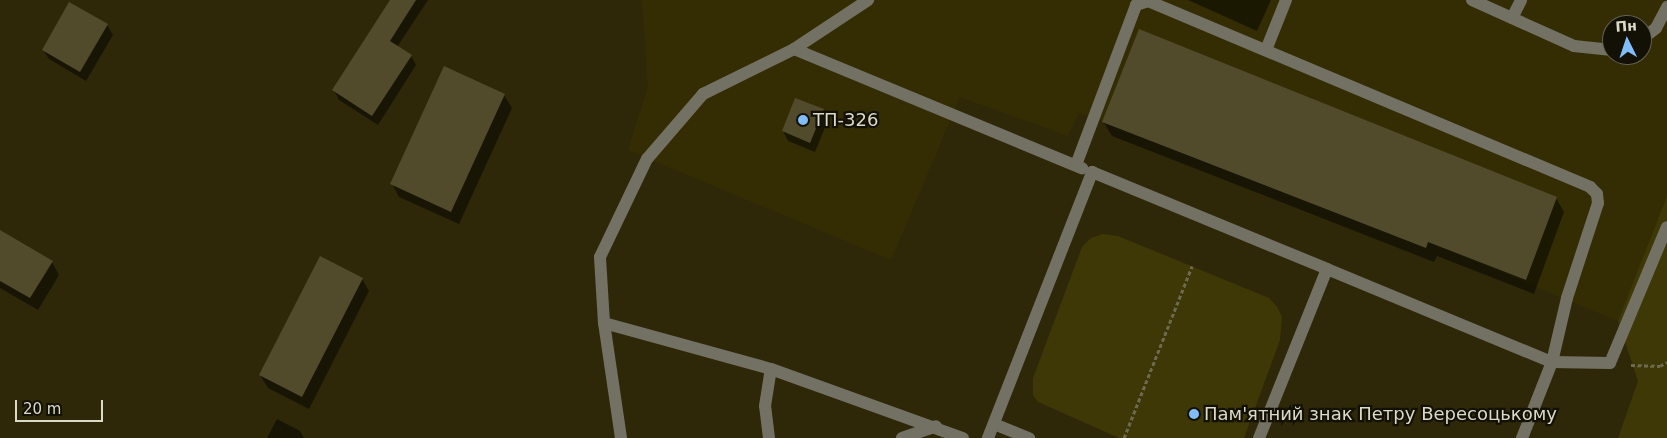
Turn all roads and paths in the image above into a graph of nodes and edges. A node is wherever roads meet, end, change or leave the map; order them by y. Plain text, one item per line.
1 (868, 0) edge
2 (1286, 0) edge
3 (1472, 0) edge
4 (1521, 0) edge
5 (1667, 7) edge
6 (1512, 18) junction
7 (1652, 31) edge
8 (794, 49) junction
9 (1602, 49) edge
10 (1266, 50) junction
11 (1076, 165) junction
12 (1092, 172) junction
13 (1667, 227) edge
14 (1192, 266) dead end
15 (1327, 269) junction
16 (604, 323) junction
17 (1552, 362) junction
18 (1667, 362) edge
19 (1610, 363) junction
20 (771, 369) junction
21 (994, 424) junction
22 (936, 426) junction
23 (620, 438) edge
24 (769, 438) edge
25 (902, 438) edge
26 (963, 438) edge
27 (988, 438) edge
28 (1029, 438) edge
29 (1124, 438) edge
30 (1259, 438) edge
31 (1522, 438) edge

1 - 8 lane
2 - 10 lane
3 - 6 lane
4 - 6 lane
5 - 7 lane
6 - 9 lane
8 - 11 lane
8 - 16 lane
10 - 11 lane
10 - 17 lane
11 - 12 lane
12 - 15 lane
12 - 21 lane
13 - 19 lane
14 - 29 path
15 - 17 lane
15 - 30 lane
16 - 20 lane
16 - 23 lane
17 - 19 lane
17 - 31 lane
18 - 19 path
20 - 22 lane
20 - 24 lane
21 - 27 lane
21 - 28 lane
22 - 25 lane
22 - 26 lane

